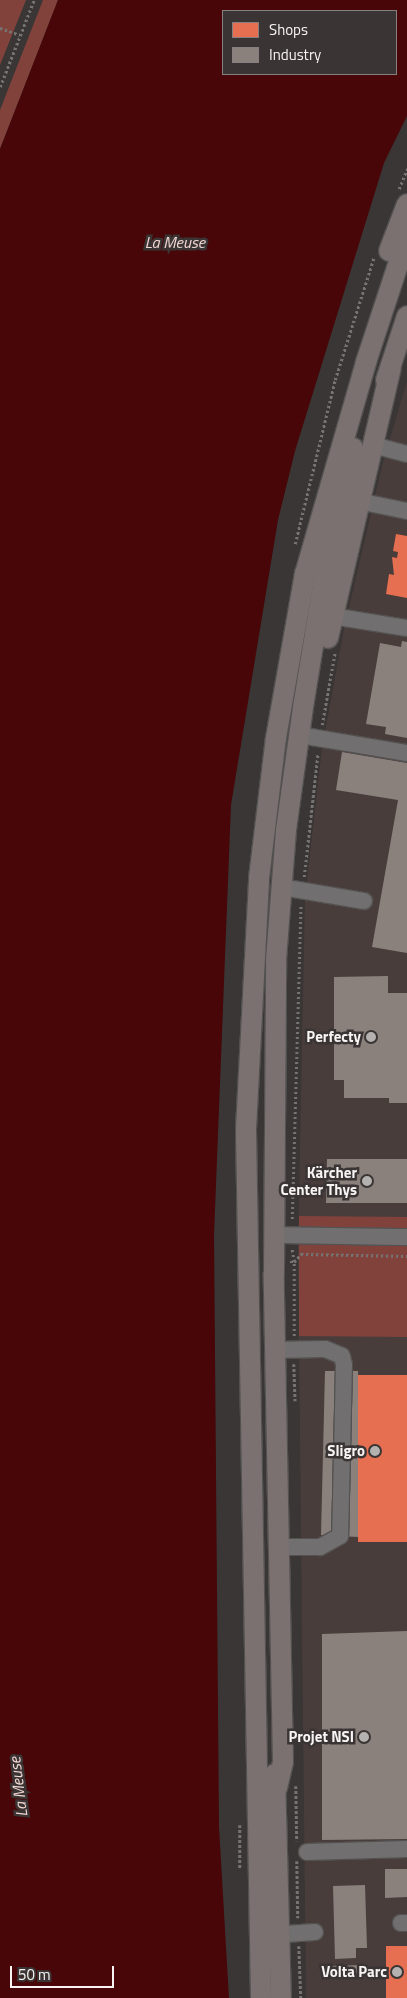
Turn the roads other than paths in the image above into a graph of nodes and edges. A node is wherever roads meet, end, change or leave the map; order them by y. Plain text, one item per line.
1 (407, 204) edge
2 (407, 237) edge
3 (407, 269) edge
4 (405, 329) edge
5 (391, 368) junction
6 (373, 445) junction
7 (407, 454) edge
8 (358, 501) junction
9 (322, 509) junction
10 (407, 511) edge
11 (321, 597) junction
12 (332, 616) junction
13 (407, 628) edge
14 (311, 736) junction
15 (407, 752) edge
16 (298, 890) junction
17 (364, 901) dead end
18 (247, 1082) junction
19 (273, 1170) junction
20 (274, 1235) junction
21 (407, 1237) edge
22 (284, 1349) junction
23 (275, 1467) junction
24 (281, 1547) junction
25 (277, 1788) junction
26 (407, 1849) edge
27 (307, 1852) dead end
28 (278, 1877) junction
29 (314, 1932) dead end
30 (286, 1934) junction
31 (261, 1998) edge
32 (281, 1998) edge
33 (290, 1998) edge

1 - 9 main road
2 - 9 main road
3 - 11 main road
4 - 5 main road
5 - 6 main road
5 - 11 main road
6 - 7 street
6 - 8 main road
8 - 10 street
8 - 12 main road
9 - 18 main road
11 - 19 main road
12 - 13 street
12 - 14 main road
14 - 15 street
14 - 16 main road
16 - 17 street
16 - 19 main road
18 - 20 main road
18 - 31 main road
19 - 20 main road
20 - 21 street
20 - 22 main road
22 - 23 main road
22 - 24 street
23 - 24 main road
23 - 25 main road
24 - 25 main road
25 - 28 main road
26 - 27 street
28 - 30 main road
28 - 32 main road
29 - 30 street
30 - 33 main road

